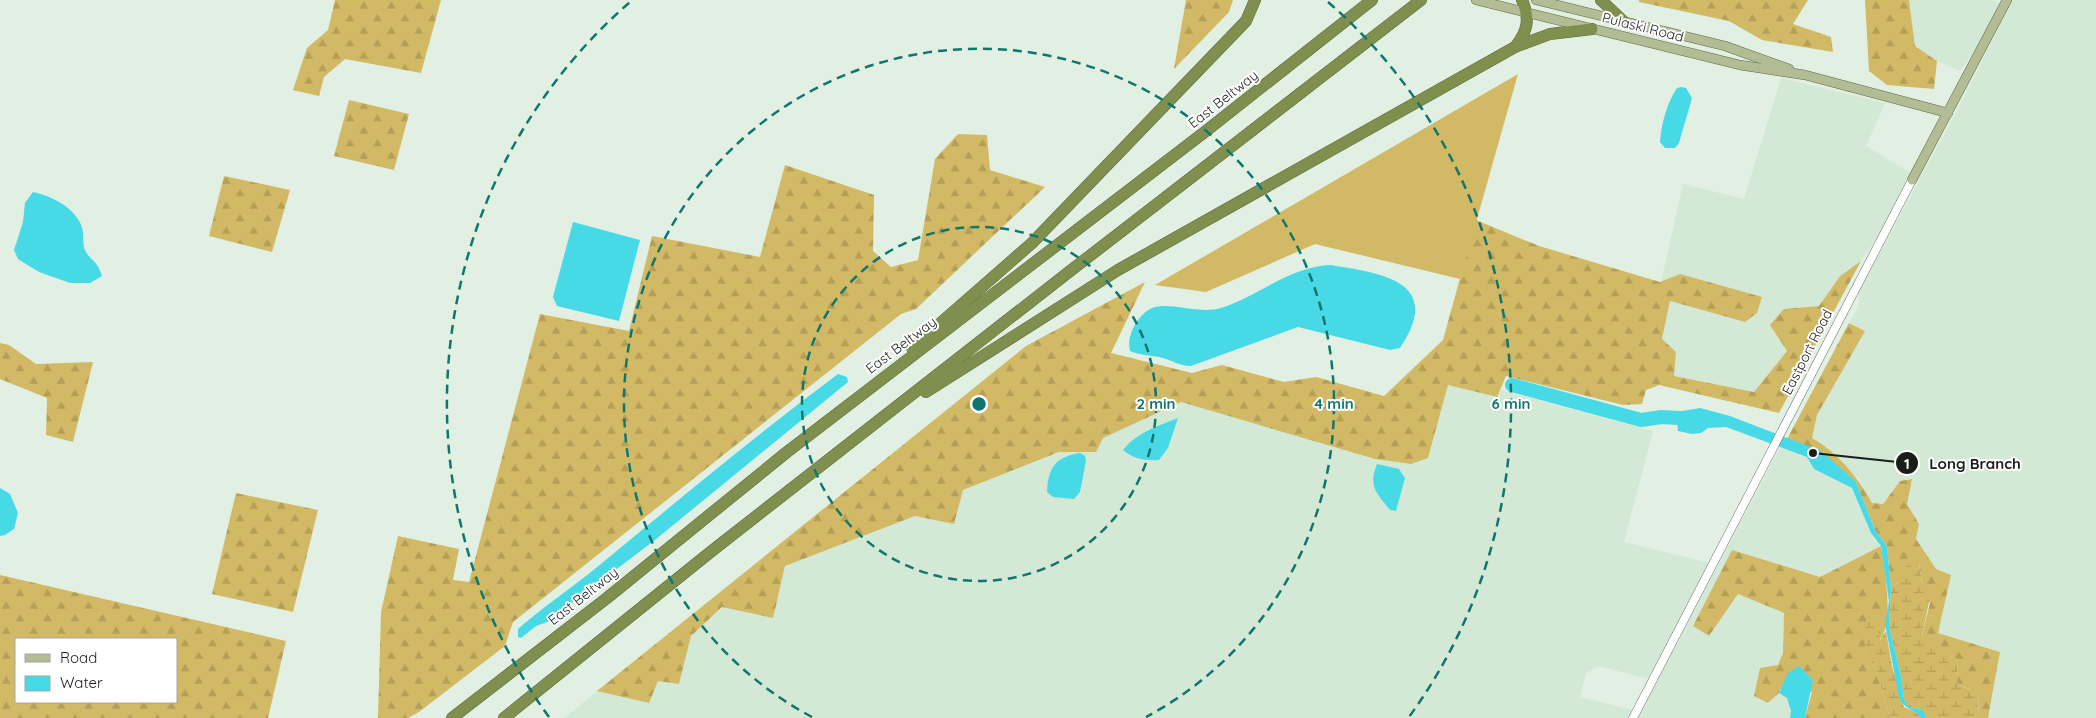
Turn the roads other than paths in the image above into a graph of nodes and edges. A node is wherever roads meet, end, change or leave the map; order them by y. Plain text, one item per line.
1 (1255, 0) edge
2 (1265, 0) edge
3 (1421, 0) edge
4 (1476, 0) edge
5 (1523, 0) edge
6 (1536, 0) edge
7 (1601, 0) edge
8 (2007, 0) edge
9 (1370, 2) edge
10 (1512, 9) junction
11 (1527, 13) junction
12 (1246, 21) junction
13 (1624, 22) junction
14 (1592, 29) junction
15 (1514, 48) junction
16 (1805, 75) junction
17 (1948, 113) junction
18 (1912, 180) joint
19 (870, 428) junction
20 (787, 452) junction
21 (452, 718) edge
22 (504, 718) edge
23 (1633, 718) edge

1 - 12 highway
2 - 12 highway
3 - 19 highway
4 - 10 main road, Pulaski Road
5 - 10 highway
5 - 11 highway
6 - 13 main road, Pulaski Road
7 - 13 highway
8 - 17 main road, Eastport Road
9 - 20 highway, East Beltway
10 - 11 main road, Pulaski Road
11 - 14 main road, Pulaski Road
11 - 15 highway
12 - 20 highway
13 - 16 main road, Pulaski Road
14 - 15 highway
14 - 16 main road, Pulaski Road
15 - 19 highway
16 - 17 main road, Pulaski Road
17 - 18 main road, Eastport Road
18 - 23 street, Eastport Road
19 - 22 highway
20 - 21 highway, East Beltway

